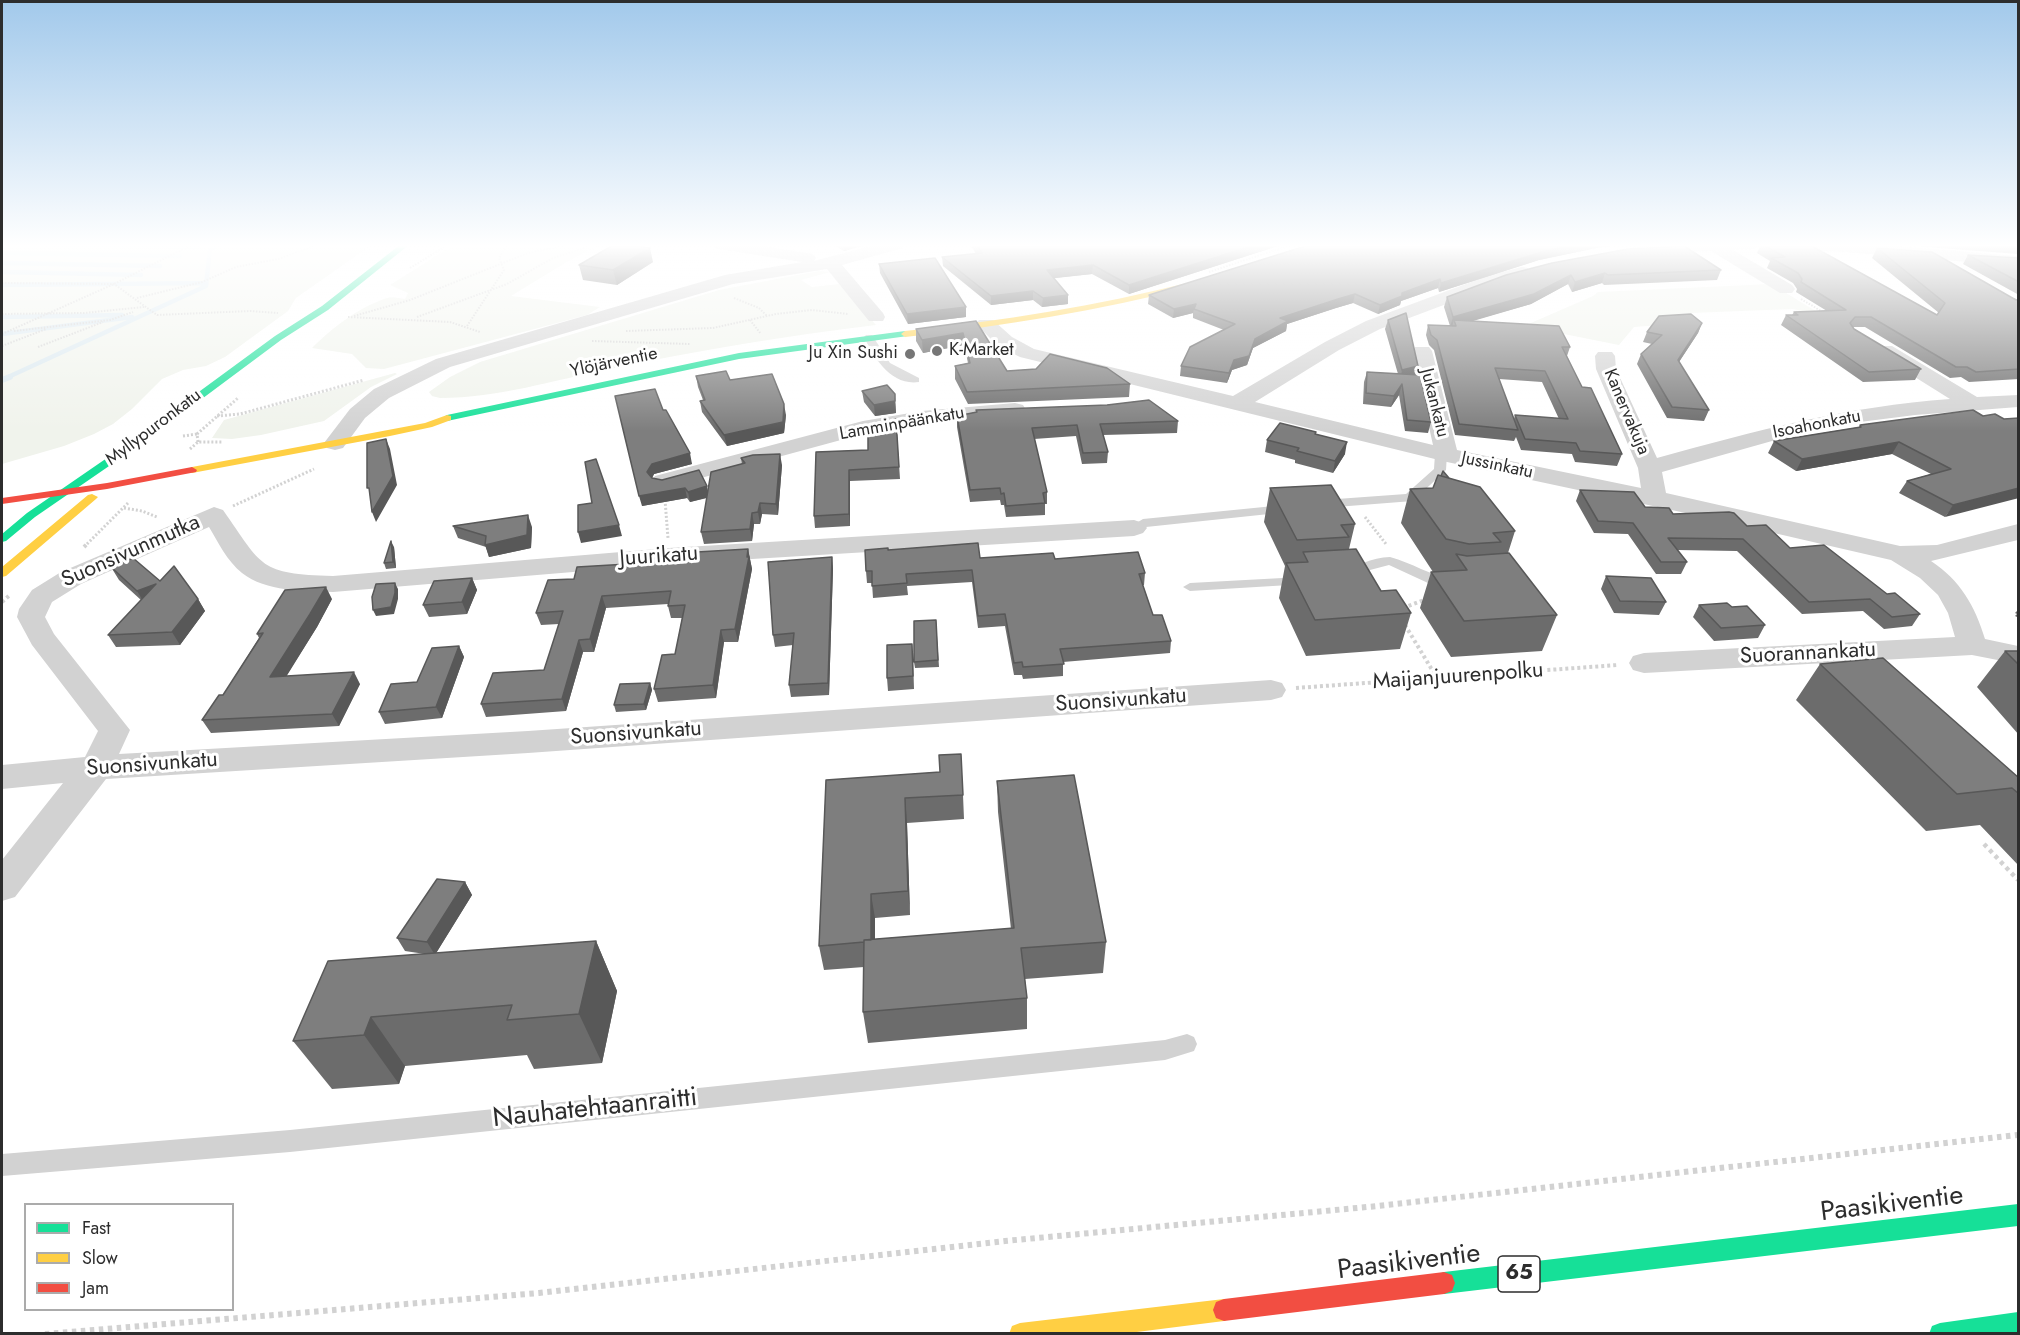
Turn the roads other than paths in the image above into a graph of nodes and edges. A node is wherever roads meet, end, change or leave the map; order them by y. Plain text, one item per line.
1 (656, 306) edge
2 (867, 306) edge
3 (1105, 306) edge
4 (1423, 306) edge
5 (325, 308) joint
6 (876, 317) road end
7 (986, 324) junction
8 (869, 337) junction
9 (1865, 338) edge
10 (1422, 351) dead end
11 (1605, 356) dead end
12 (245, 380) dead end
13 (915, 380) dead end
14 (1180, 391) junction
15 (2019, 402) edge
16 (1149, 404) edge
17 (1973, 404) junction
18 (1233, 405) junction
19 (1040, 409) edge
20 (339, 436) junction
21 (256, 444) dead end
22 (1444, 455) junction
23 (1650, 468) junction
24 (96, 470) junction
25 (62, 476) dead end
26 (664, 482) edge
27 (107, 486) junction
28 (64, 493) junction
29 (1409, 498) junction
30 (1654, 498) junction
31 (2, 501) edge
32 (1428, 503) edge
33 (1315, 505) edge
34 (1293, 508) edge
35 (214, 515) joint
36 (1134, 528) joint
37 (2019, 532) edge
38 (2, 539) edge
39 (1900, 554) junction
40 (2, 573) edge
41 (1338, 578) edge
42 (1315, 580) edge
43 (1466, 584) edge
44 (1190, 587) dead end
45 (1972, 646) junction
46 (2019, 655) edge
47 (1644, 663) road end
48 (1271, 690) road end
49 (96, 768) junction
50 (2, 777) edge
51 (2, 886) edge
52 (1187, 1044) dead end
53 (2, 1165) edge
54 (2019, 1215) edge
55 (2019, 1323) edge
56 (1020, 1334) edge
57 (1940, 1334) edge

1 - 20 street
2 - 6 street
3 - 7 main road, Ylöjärventie
4 - 18 street
5 - 12 main road, Myllypuronkatu
5 - 24 main road, Myllypuronkatu
7 - 8 main road, Ylöjärventie
7 - 14 street, Jussinkatu
8 - 13 lane
8 - 20 main road, Ylöjärventie
9 - 17 street
10 - 22 street, Jukankatu
11 - 23 street, Kanervakuja
14 - 16 street
14 - 18 street, Jussinkatu
15 - 17 street, Isoahonkatu
17 - 23 street, Isoahonkatu
18 - 22 street, Jussinkatu
19 - 26 street, Lamminpäänkatu
20 - 21 main road, Ylöjärventie
20 - 27 main road, Ylöjärventie
22 - 29 lane
22 - 30 street, Jussinkatu
23 - 30 street
24 - 25 main road
24 - 27 main road, Myllypuronkatu
24 - 28 main road, Myllypuronkatu
27 - 28 main road, Ylöjärventie
27 - 40 main road, Myllypuronkatu
28 - 31 main road, Ylöjärventie
28 - 38 main road, Myllypuronkatu
29 - 32 lane
29 - 33 lane
30 - 39 street, Jussinkatu
34 - 36 lane
35 - 36 street, Juurikatu
35 - 49 street, Suonsivunmutka
37 - 39 street, Jussinkatu
39 - 45 street
41 - 43 lane
42 - 44 lane
45 - 46 street, Suorannankatu
45 - 47 street, Suorannankatu
48 - 49 street, Suonsivunkatu
49 - 50 street, Suonsivunkatu
49 - 51 street
52 - 53 lane, Nauhatehtaanraitti
54 - 56 main road, Paasikiventie / 65
55 - 57 main road

